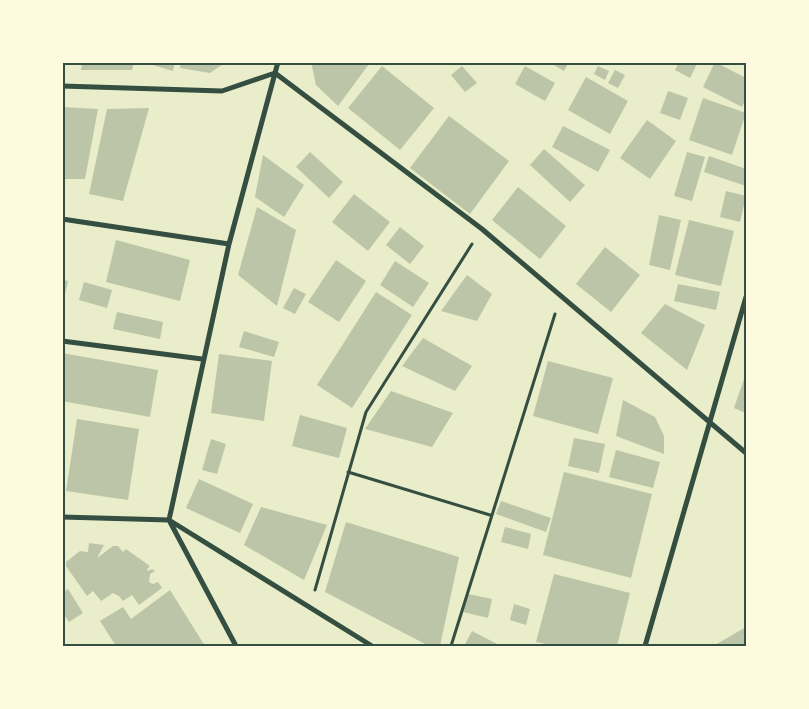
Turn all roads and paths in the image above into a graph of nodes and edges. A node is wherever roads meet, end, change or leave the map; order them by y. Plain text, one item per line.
1 (278, 62) edge
2 (275, 73) junction
3 (62, 86) edge
4 (62, 219) edge
5 (482, 229) junction
6 (229, 244) junction
7 (560, 296) junction
8 (746, 297) edge
9 (62, 341) edge
10 (202, 359) junction
11 (710, 424) junction
12 (746, 453) edge
13 (348, 472) junction
14 (490, 515) junction
15 (62, 517) edge
16 (168, 520) junction
17 (310, 608) junction
18 (236, 646) edge
19 (372, 646) edge
20 (451, 646) edge
21 (645, 646) edge

1 - 2 street
2 - 3 street
2 - 5 street
2 - 6 street
4 - 6 street
5 - 7 street
5 - 13 path
6 - 10 street
7 - 11 street
7 - 14 path
8 - 11 street
9 - 10 street
10 - 16 street
11 - 12 street
11 - 21 street
13 - 14 path
13 - 17 path
14 - 20 path
15 - 16 street
16 - 17 street
16 - 18 street
17 - 19 street

